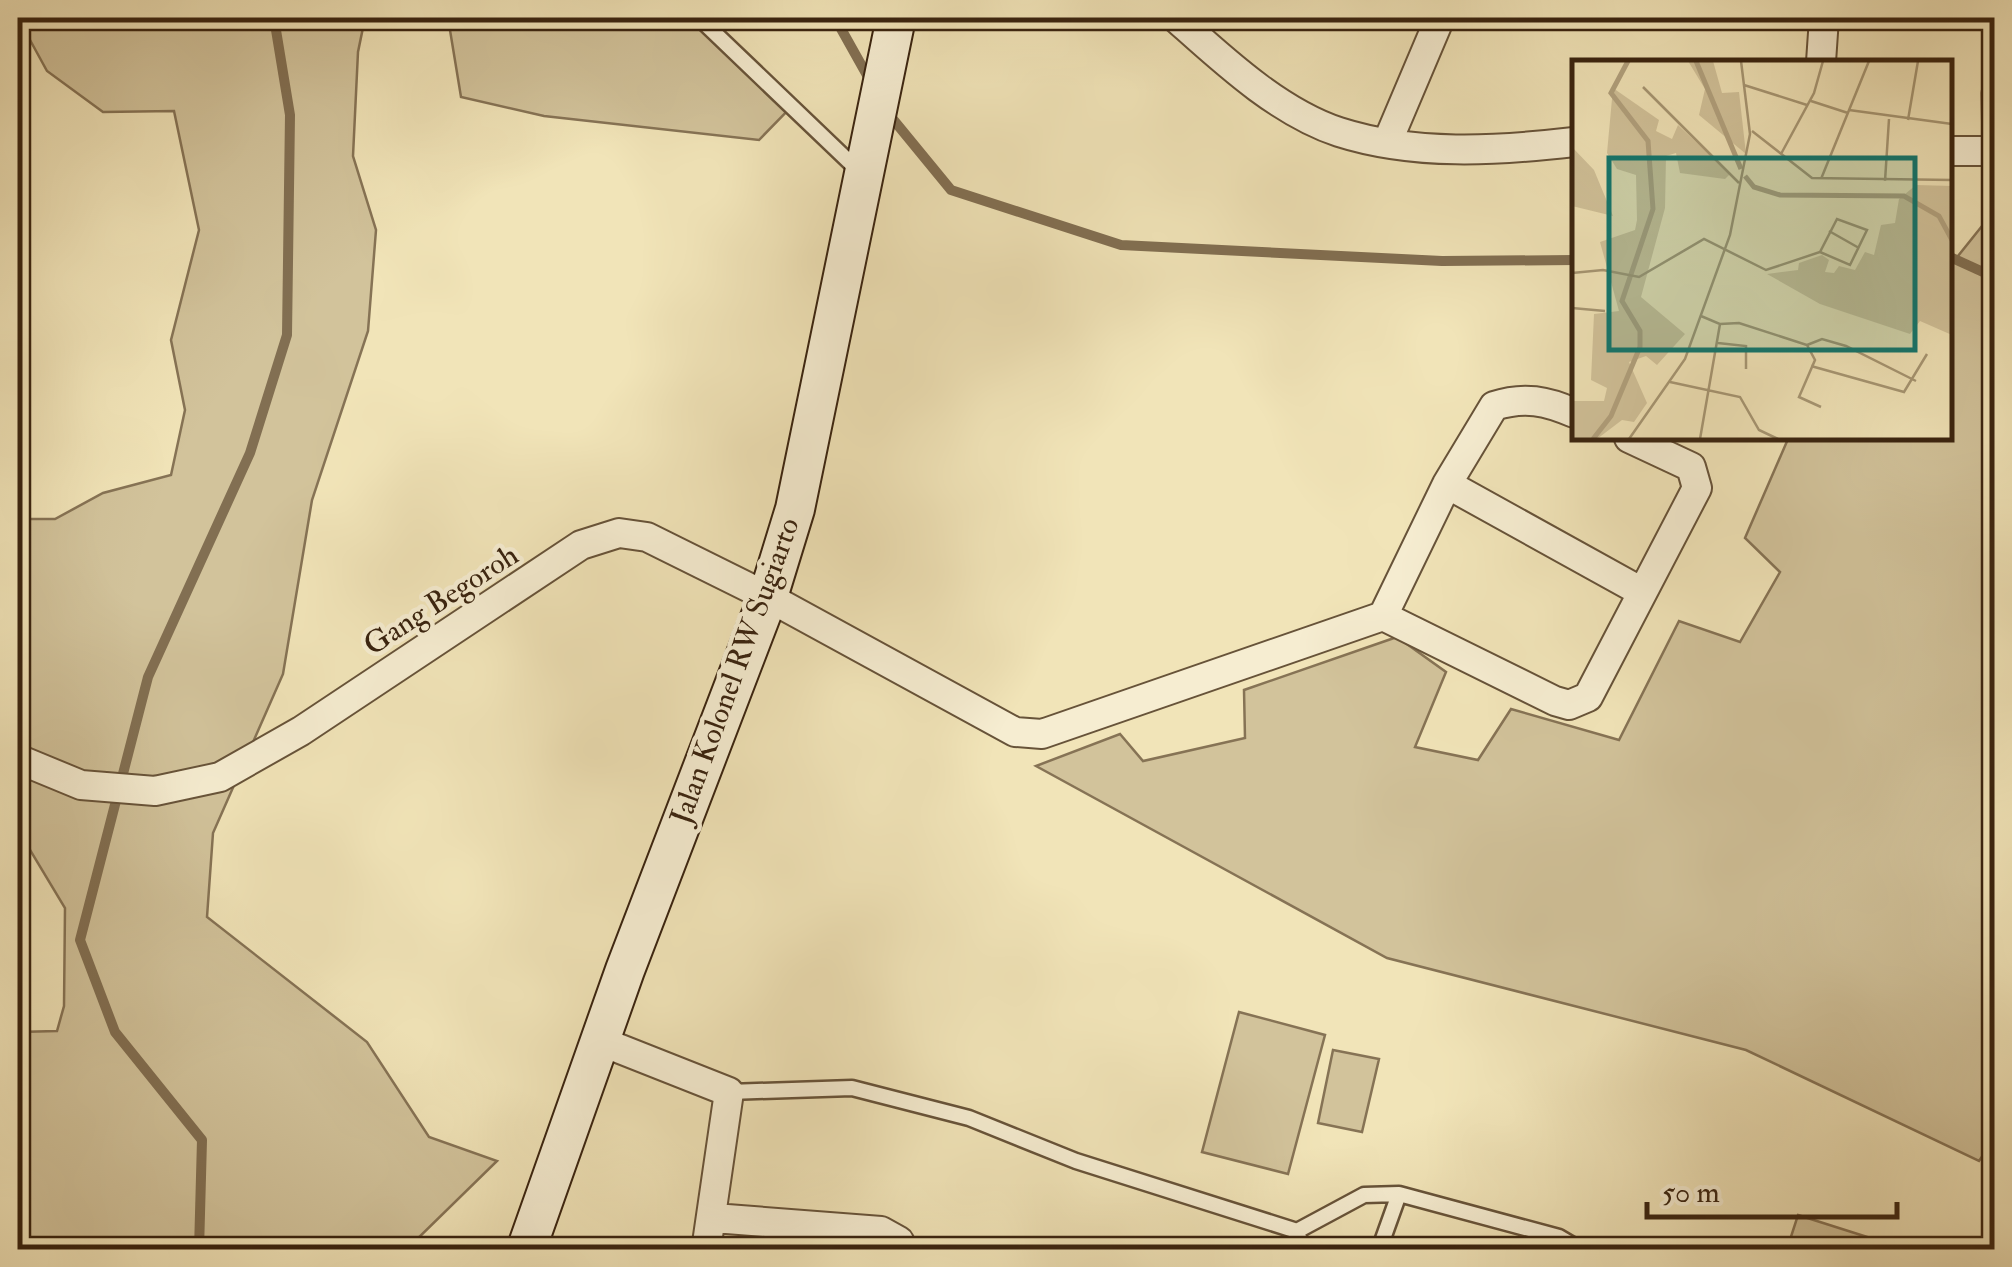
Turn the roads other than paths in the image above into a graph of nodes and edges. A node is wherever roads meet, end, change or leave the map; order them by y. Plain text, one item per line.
1 (699, 18) edge
2 (896, 18) edge
3 (1176, 18) edge
4 (1440, 18) edge
5 (1824, 18) edge
6 (1821, 60) edge
7 (1990, 93) dead end
8 (1572, 142) edge
9 (1387, 143) junction
10 (1993, 151) edge
11 (1952, 152) edge
12 (865, 177) junction
13 (1572, 413) edge
14 (1634, 440) edge
15 (1447, 484) junction
16 (1642, 592) junction
17 (768, 597) junction
18 (1383, 616) junction
19 (18, 760) edge
20 (600, 1041) junction
21 (729, 1092) junction
22 (1399, 1194) junction
23 (714, 1218) junction
24 (1297, 1231) junction
25 (526, 1250) edge
26 (706, 1250) edge
27 (903, 1250) edge
28 (1302, 1250) edge
29 (1378, 1250) edge
30 (1581, 1250) edge

1 - 12 lane
2 - 12 main road, Jalan Kolonel RW Sugiarto
3 - 9 street
4 - 9 street
5 - 6 street
7 - 10 lane
8 - 9 street
10 - 11 street
12 - 17 main road, Jalan Kolonel RW Sugiarto
13 - 15 street
14 - 16 street
15 - 16 street
15 - 18 street
16 - 18 street
17 - 18 street, Gang Begoroh
17 - 19 street, Gang Begoroh
17 - 20 main road, Jalan Kolonel RW Sugiarto
20 - 21 street
20 - 25 main road, Jalan Kolonel RW Sugiarto
21 - 23 street
21 - 24 lane
22 - 24 lane
22 - 29 lane
22 - 30 lane
23 - 26 street
23 - 27 street
24 - 28 lane

